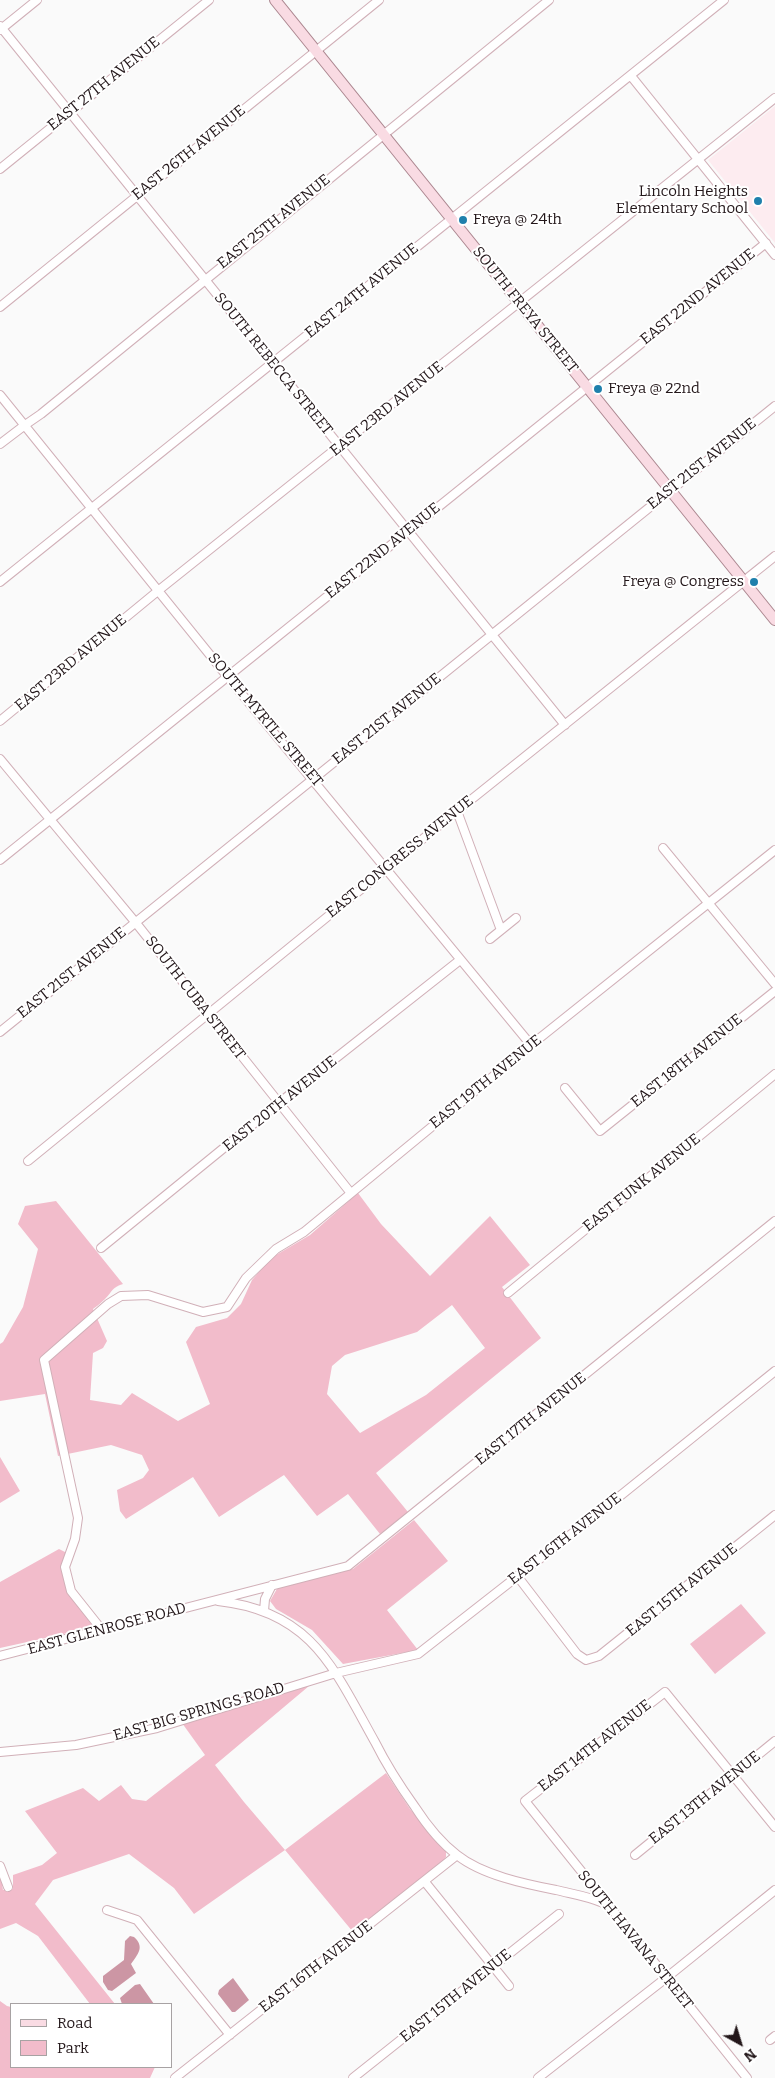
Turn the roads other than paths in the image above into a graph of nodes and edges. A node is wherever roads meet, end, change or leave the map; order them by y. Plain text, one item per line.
1 (37, 0) edge
2 (209, 0) edge
3 (275, 0) edge
4 (379, 0) edge
5 (549, 0) edge
6 (724, 0) edge
7 (1, 28) edge
8 (316, 50) junction
9 (631, 76) junction
10 (775, 98) edge
11 (70, 112) junction
12 (383, 134) junction
13 (698, 160) junction
14 (0, 169) edge
15 (136, 196) junction
16 (452, 218) junction
17 (766, 243) junction
18 (775, 254) edge
19 (204, 280) junction
20 (520, 302) junction
21 (0, 307) edge
22 (272, 363) junction
23 (587, 386) junction
24 (0, 395) edge
25 (775, 406) edge
26 (25, 424) junction
27 (0, 444) edge
28 (340, 446) junction
29 (671, 489) junction
30 (91, 506) junction
31 (408, 531) junction
32 (775, 556) edge
33 (744, 581) junction
34 (0, 582) edge
35 (159, 590) junction
36 (775, 620) edge
37 (492, 634) junction
38 (227, 676) junction
39 (0, 721) edge
40 (565, 725) junction
41 (0, 759) edge
42 (313, 778) junction
43 (458, 811) junction
44 (50, 820) junction
45 (663, 848) dead end
46 (775, 850) edge
47 (0, 860) edge
48 (386, 869) junction
49 (709, 904) junction
50 (516, 918) dead end
51 (136, 923) junction
52 (501, 930) junction
53 (490, 939) dead end
54 (460, 960) junction
55 (775, 984) edge
56 (775, 991) edge
57 (207, 1014) junction
58 (0, 1032) edge
59 (531, 1045) junction
60 (775, 1074) edge
61 (565, 1088) dead end
62 (279, 1103) junction
63 (28, 1161) dead end
64 (350, 1192) junction
65 (775, 1221) edge
66 (101, 1248) dead end
67 (508, 1293) dead end
68 (775, 1371) edge
69 (775, 1515) edge
70 (518, 1577) junction
71 (272, 1585) junction
72 (214, 1601) junction
73 (264, 1611) junction
74 (102, 1630) junction
75 (0, 1656) edge
76 (336, 1673) junction
77 (775, 1741) edge
78 (0, 1752) edge
79 (733, 1775) junction
80 (525, 1801) joint
81 (775, 1827) edge
82 (457, 1855) junction
83 (635, 1855) dead end
84 (0, 1866) edge
85 (425, 1882) junction
86 (8, 1887) dead end
87 (775, 1890) edge
88 (606, 1905) junction
89 (107, 1910) dead end
90 (559, 1914) dead end
91 (493, 1967) junction
92 (666, 1978) junction
93 (509, 1986) dead end
94 (230, 2035) junction
95 (175, 2078) edge
96 (353, 2078) edge
97 (538, 2078) edge
98 (747, 2078) edge

1 - 7 street
2 - 11 street, EAST 27TH AVENUE
3 - 8 main road, SOUTH FREYA STREET
4 - 8 street, EAST 26TH AVENUE
5 - 12 street, EAST 25TH AVENUE
6 - 9 street, EAST 24TH AVENUE
7 - 11 street, SOUTH REBECCA STREET
8 - 12 main road, SOUTH FREYA STREET
8 - 15 street, EAST 26TH AVENUE
9 - 13 street
9 - 16 street, EAST 24TH AVENUE
10 - 13 street, EAST 23RD AVENUE
11 - 14 street, EAST 27TH AVENUE
11 - 15 street, SOUTH REBECCA STREET
12 - 16 main road, SOUTH FREYA STREET
12 - 19 street, EAST 25TH AVENUE
13 - 17 street
13 - 20 street, EAST 23RD AVENUE
15 - 19 street, SOUTH REBECCA STREET
15 - 21 street, EAST 26TH AVENUE
16 - 20 main road, SOUTH FREYA STREET
16 - 22 street, EAST 24TH AVENUE
17 - 18 street
17 - 23 street, EAST 22ND AVENUE
19 - 22 street, SOUTH REBECCA STREET
19 - 26 street, EAST 25TH AVENUE
20 - 23 main road, SOUTH FREYA STREET
20 - 28 street, EAST 23RD AVENUE
22 - 28 street, SOUTH REBECCA STREET
22 - 30 street, EAST 24TH AVENUE
23 - 29 main road, SOUTH FREYA STREET
23 - 31 street, EAST 22ND AVENUE
24 - 26 street, SOUTH MYRTLE STREET
25 - 29 street, EAST 21ST AVENUE
26 - 27 street, EAST 25TH AVENUE
26 - 30 street, SOUTH MYRTLE STREET
28 - 31 street, SOUTH REBECCA STREET
28 - 35 street, EAST 23RD AVENUE
29 - 33 main road, SOUTH FREYA STREET
29 - 37 street, EAST 21ST AVENUE
30 - 34 street, EAST 24TH AVENUE
30 - 35 street, SOUTH MYRTLE STREET
31 - 37 street, SOUTH REBECCA STREET
31 - 38 street, EAST 22ND AVENUE
32 - 33 street, EAST CONGRESS AVENUE
33 - 36 main road, SOUTH FREYA STREET
33 - 40 street, EAST CONGRESS AVENUE
35 - 38 street, SOUTH MYRTLE STREET
35 - 39 street, EAST 23RD AVENUE
37 - 40 street, SOUTH REBECCA STREET
37 - 42 street, EAST 21ST AVENUE
38 - 42 street, SOUTH MYRTLE STREET
38 - 44 street, EAST 22ND AVENUE
40 - 43 street, EAST CONGRESS AVENUE
41 - 44 street, SOUTH CUBA STREET
42 - 48 street, SOUTH MYRTLE STREET
42 - 51 street, EAST 21ST AVENUE
43 - 48 street, EAST CONGRESS AVENUE
43 - 52 street
44 - 47 street, EAST 22ND AVENUE
44 - 51 street, SOUTH CUBA STREET
45 - 49 street
46 - 49 street, EAST 19TH AVENUE
48 - 54 street, SOUTH MYRTLE STREET
48 - 57 street, EAST CONGRESS AVENUE
49 - 55 street
49 - 59 street, EAST 19TH AVENUE
50 - 52 street
51 - 57 street, SOUTH CUBA STREET
51 - 58 street, EAST 21ST AVENUE
52 - 53 street
54 - 59 street, SOUTH MYRTLE STREET
54 - 62 street, EAST 20TH AVENUE
56 - 61 street, EAST 18TH AVENUE
57 - 62 street, SOUTH CUBA STREET
57 - 63 street, EAST CONGRESS AVENUE
59 - 64 street, EAST 19TH AVENUE
60 - 67 street, EAST FUNK AVENUE
62 - 64 street, SOUTH CUBA STREET
62 - 66 street, EAST 20TH AVENUE
64 - 74 street, EAST 19TH AVENUE
65 - 71 street, EAST 17TH AVENUE
68 - 70 street, EAST 16TH AVENUE
69 - 70 street, EAST 15TH AVENUE
70 - 76 street, EAST 16TH AVENUE
71 - 72 street, EAST 17TH AVENUE
71 - 73 street
72 - 73 street
72 - 74 street, EAST GLENROSE ROAD
73 - 76 street
74 - 75 street, EAST GLENROSE ROAD
76 - 78 street, EAST BIG SPRINGS ROAD
76 - 82 street
77 - 79 street, EAST 13TH AVENUE
79 - 80 street, EAST 14TH AVENUE
79 - 81 street
79 - 83 street, EAST 13TH AVENUE
80 - 88 street, SOUTH HAVANA STREET
82 - 85 street, EAST 16TH AVENUE
82 - 88 street
84 - 86 street
85 - 91 street
85 - 94 street, EAST 16TH AVENUE
87 - 92 street
88 - 92 street, SOUTH HAVANA STREET
89 - 94 street
90 - 91 street, EAST 15TH AVENUE
91 - 93 street
91 - 96 street, EAST 15TH AVENUE
92 - 97 street
92 - 98 street, SOUTH HAVANA STREET
94 - 95 street, EAST 16TH AVENUE

